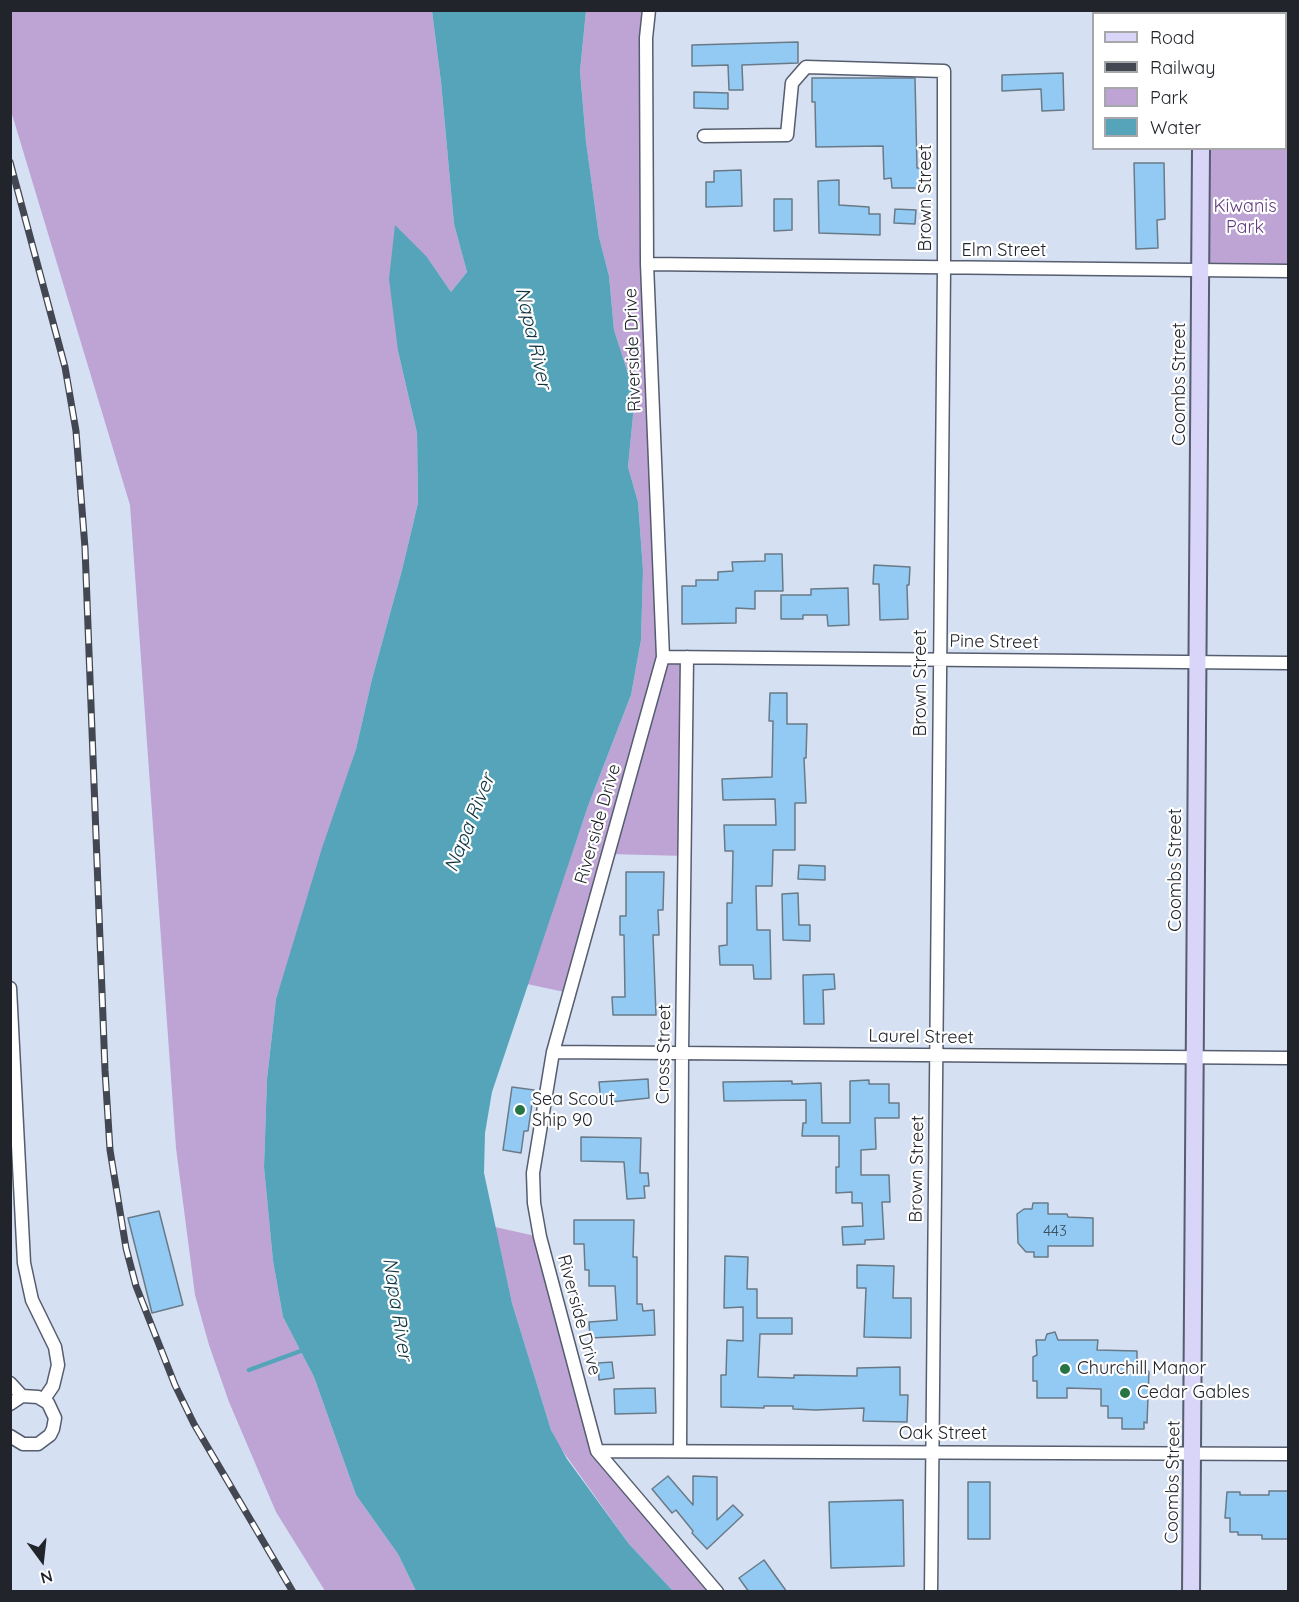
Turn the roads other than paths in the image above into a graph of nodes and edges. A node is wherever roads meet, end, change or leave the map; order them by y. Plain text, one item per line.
1 (649, 10) edge
2 (704, 136) dead end
3 (1201, 150) edge
4 (647, 264) junction
5 (944, 268) junction
6 (1200, 270) junction
7 (1288, 271) edge
8 (663, 657) junction
9 (687, 657) junction
10 (939, 659) junction
11 (1197, 662) junction
12 (1288, 663) edge
13 (10, 988) edge
14 (553, 1052) junction
15 (682, 1053) junction
16 (936, 1055) junction
17 (1194, 1058) junction
18 (1288, 1058) edge
19 (10, 1383) edge
20 (22, 1396) junction
21 (44, 1399) junction
22 (10, 1404) edge
23 (12, 1441) edge
24 (597, 1451) junction
25 (680, 1451) junction
26 (932, 1451) junction
27 (1193, 1454) junction
28 (1288, 1454) edge
29 (717, 1592) edge
30 (931, 1592) edge
31 (1191, 1592) edge

1 - 4 street, Riverside Drive
2 - 5 street, Brown Street
3 - 6 street, Coombs Street
4 - 5 street, Elm Street
4 - 8 street, Riverside Drive
5 - 6 street, Elm Street
5 - 10 street, Brown Street
6 - 7 street, Elm Street
6 - 11 street, Coombs Street
8 - 9 street, Pine Street
8 - 14 street, Riverside Drive
9 - 10 street, Pine Street
9 - 15 street, Cross Street
10 - 11 street, Pine Street
10 - 16 street, Brown Street
11 - 12 street, Pine Street
11 - 17 street, Coombs Street
13 - 21 street
14 - 15 street, Laurel Street
14 - 24 street, Riverside Drive
15 - 16 street, Laurel Street
15 - 25 street, Cross Street
16 - 17 street, Laurel Street
16 - 26 street, Brown Street
17 - 18 street, Laurel Street
17 - 27 street, Coombs Street
19 - 20 street
20 - 21 street
20 - 22 street
21 - 23 street
24 - 25 street, Oak Street
24 - 29 street, Riverside Drive
25 - 26 street, Oak Street
26 - 27 street, Oak Street
26 - 30 street, Brown Street
27 - 28 street, Oak Street
27 - 31 street, Coombs Street

